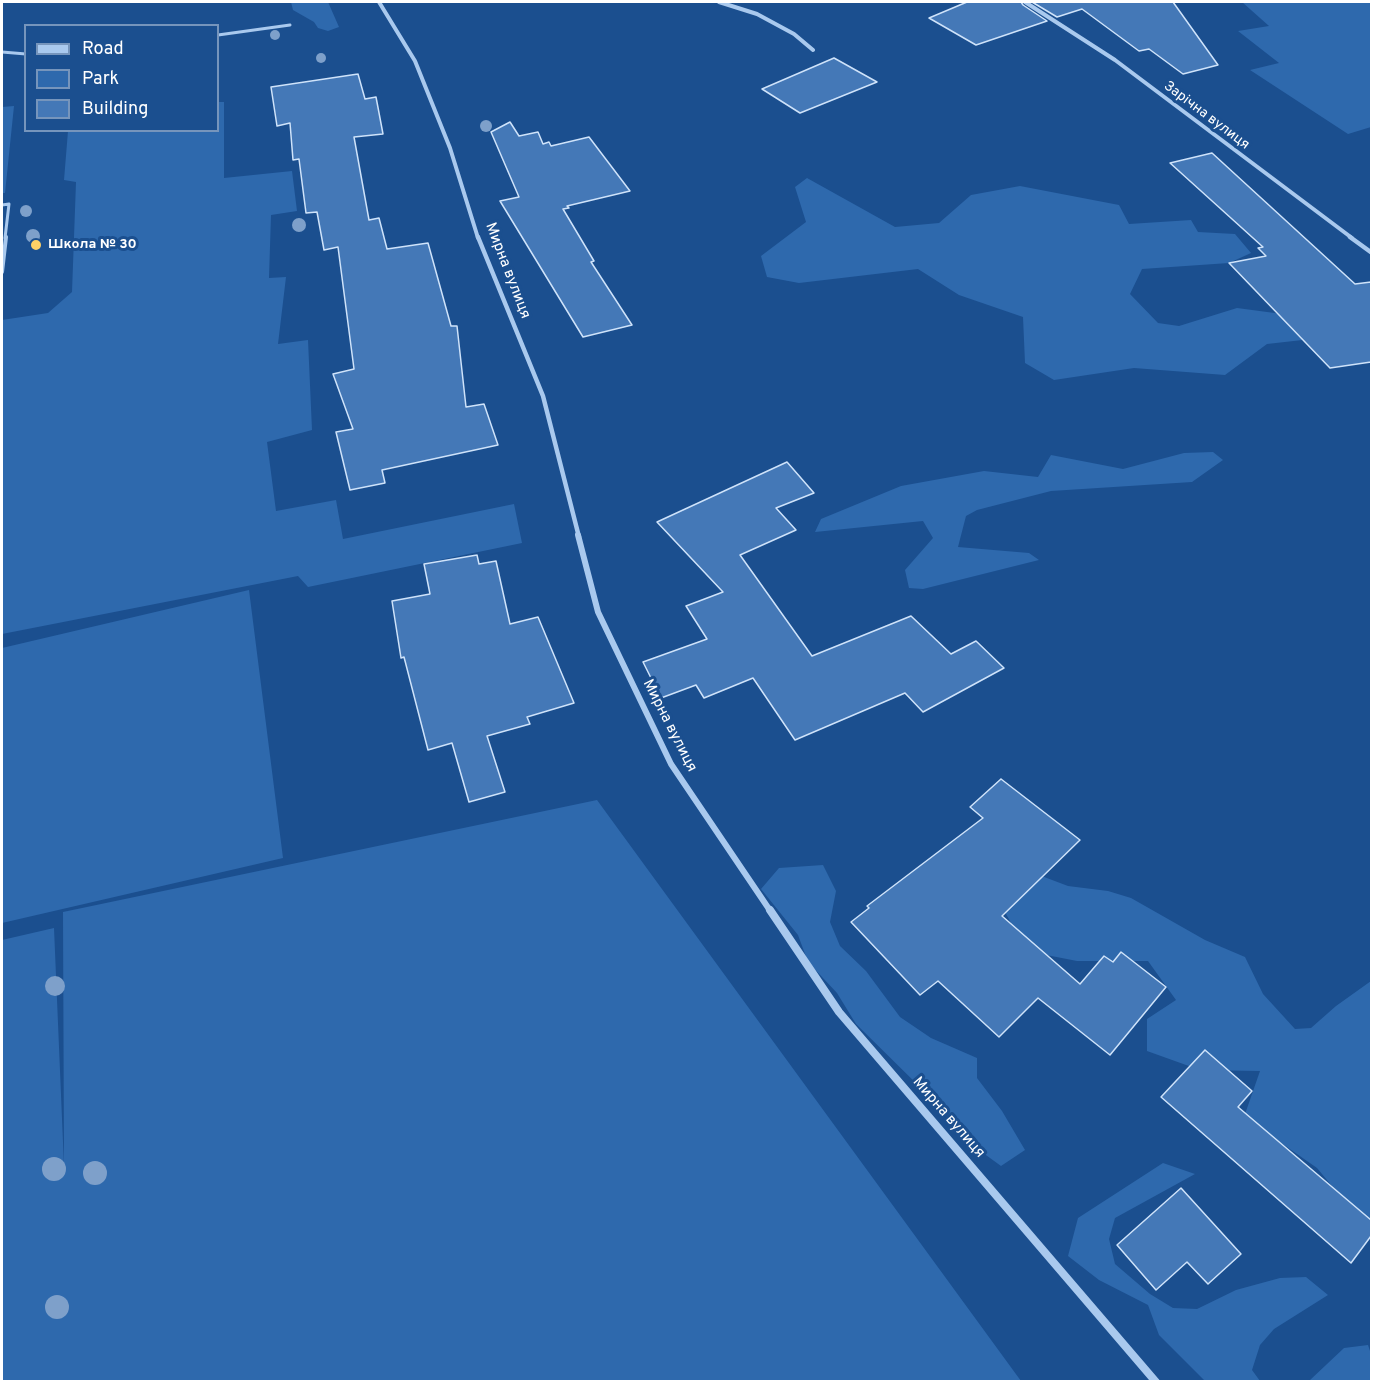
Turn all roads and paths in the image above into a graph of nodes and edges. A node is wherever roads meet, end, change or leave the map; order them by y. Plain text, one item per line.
1 (379, 2) edge
2 (719, 2) edge
3 (1025, 2) edge
4 (290, 26) dead end
5 (219, 35) edge
6 (813, 50) dead end
7 (2, 52) edge
8 (24, 54) edge
9 (2, 204) edge
10 (1371, 253) edge
11 (2, 272) edge
12 (1156, 1382) edge

1 - 12 street, Мирна вулиця
2 - 6 street
3 - 10 street, Зарічна вулиця
4 - 5 lane
7 - 8 lane
9 - 11 lane

